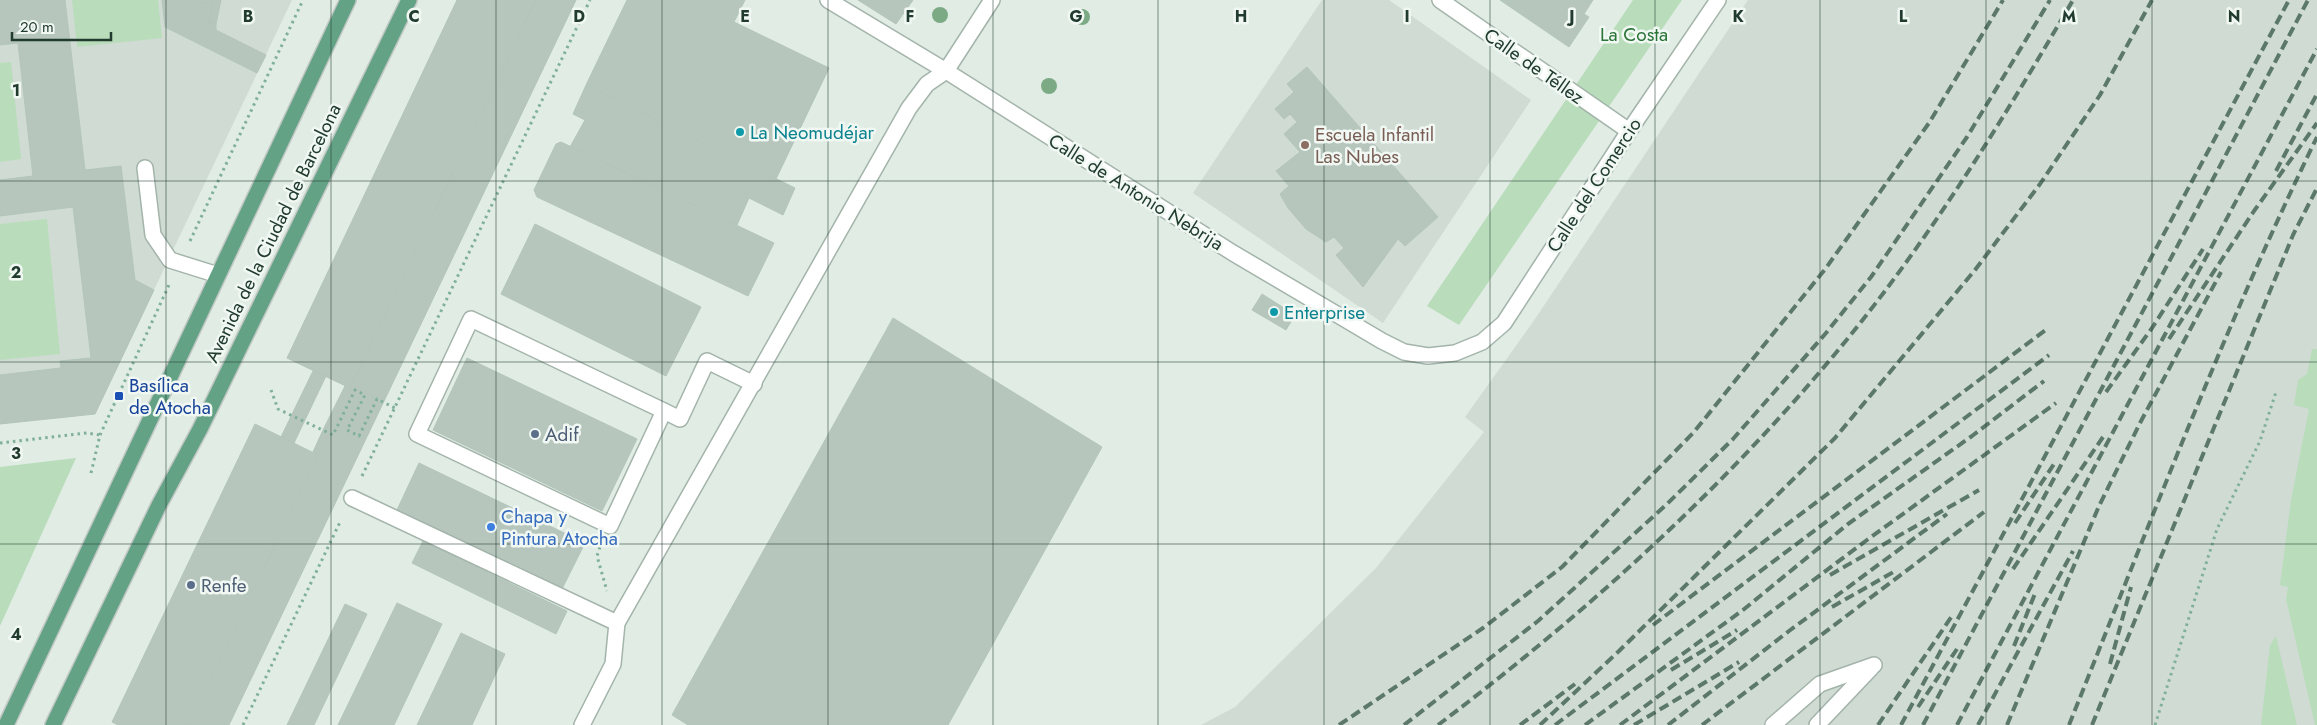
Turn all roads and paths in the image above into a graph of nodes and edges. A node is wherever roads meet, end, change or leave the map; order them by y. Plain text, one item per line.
1 (303, 0) edge
2 (348, 0) edge
3 (409, 0) edge
4 (590, 0) edge
5 (828, 0) edge
6 (992, 0) edge
7 (1440, 0) edge
8 (1718, 0) edge
9 (946, 70) junction
10 (1629, 131) junction
11 (145, 168) dead end
12 (180, 263) junction
13 (218, 275) junction
14 (1455, 353) joint
15 (754, 384) junction
16 (272, 390) dead end
17 (2276, 392) dead end
18 (395, 408) junction
19 (664, 411) junction
20 (100, 435) junction
21 (0, 442) edge
22 (91, 474) dead end
23 (352, 498) junction
24 (610, 526) junction
25 (617, 624) junction
26 (6, 725) edge
27 (53, 725) edge
28 (243, 725) edge
29 (582, 725) edge
30 (1773, 725) edge
31 (1817, 725) edge
32 (2155, 725) edge

1 - 12 path
2 - 13 main road, Avenida de la Ciudad de Barcelona
3 - 27 main road, Avenida de la Ciudad de Barcelona
4 - 18 path
5 - 9 street, Calle de Antonio Nebrija
6 - 9 street
7 - 10 street, Calle de Téllez
8 - 10 street, Calle del Comercio
9 - 14 street, Calle de Antonio Nebrija
9 - 15 street
10 - 14 street, Calle del Comercio
11 - 12 street
12 - 13 street
12 - 20 path
13 - 26 main road, Avenida de la Ciudad de Barcelona
15 - 19 street
15 - 25 street
16 - 18 path
17 - 32 path
18 - 23 path
19 - 24 street
19 - 24 street
20 - 21 path
20 - 22 path
23 - 25 street
23 - 28 path
24 - 25 path
25 - 29 street
30 - 31 street

